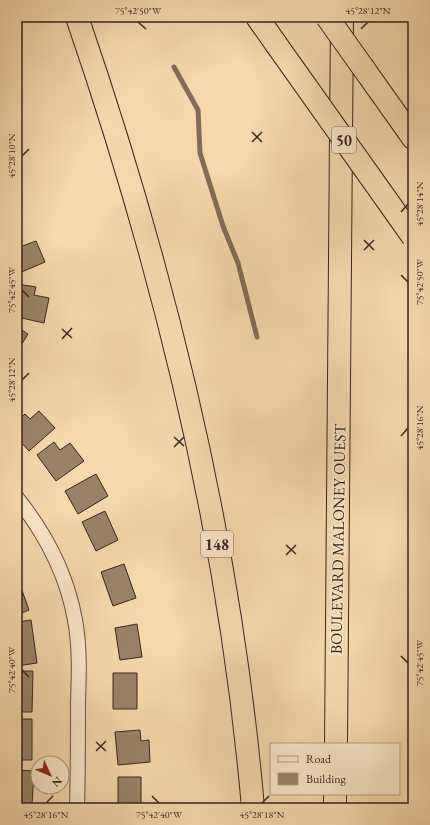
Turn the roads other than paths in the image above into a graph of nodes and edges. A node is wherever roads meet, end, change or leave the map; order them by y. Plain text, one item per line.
1 (77, 17) edge
2 (257, 17) edge
3 (327, 17) edge
4 (342, 17) edge
5 (410, 133) edge
6 (413, 237) edge
7 (17, 498) edge
8 (336, 743) edge
9 (336, 795) edge
10 (77, 808) edge
11 (253, 808) edge
12 (335, 808) edge

1 - 11 highway, 148
2 - 6 highway, 50, bridge
3 - 5 highway, bridge
4 - 8 highway, BOULEVARD MALONEY OUEST
7 - 10 street
9 - 12 highway

